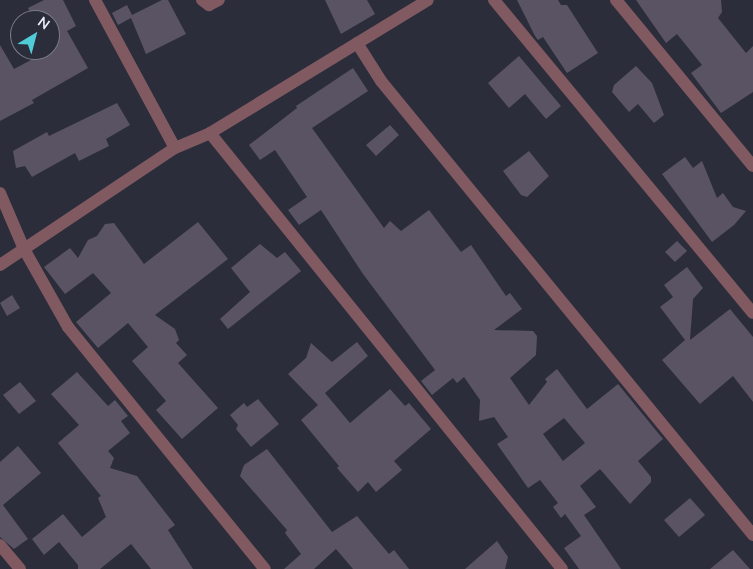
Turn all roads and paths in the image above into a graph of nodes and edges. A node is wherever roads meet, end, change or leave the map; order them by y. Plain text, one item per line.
1 (95, 0) edge
2 (202, 0) edge
3 (219, 0) edge
4 (428, 0) edge
5 (494, 0) edge
6 (616, 0) edge
7 (357, 43) junction
8 (210, 134) junction
9 (175, 148) junction
10 (753, 166) edge
11 (0, 193) edge
12 (24, 249) junction
13 (0, 265) edge
14 (753, 313) edge
15 (753, 535) edge
16 (0, 545) edge
17 (20, 569) edge
18 (265, 569) edge
19 (562, 569) edge

1 - 9 street
2 - 3 street
4 - 7 street
5 - 14 street
6 - 10 street
7 - 8 street
7 - 15 street
8 - 9 street
8 - 19 street
9 - 12 street
11 - 12 street
12 - 13 street
12 - 18 street
16 - 17 street

